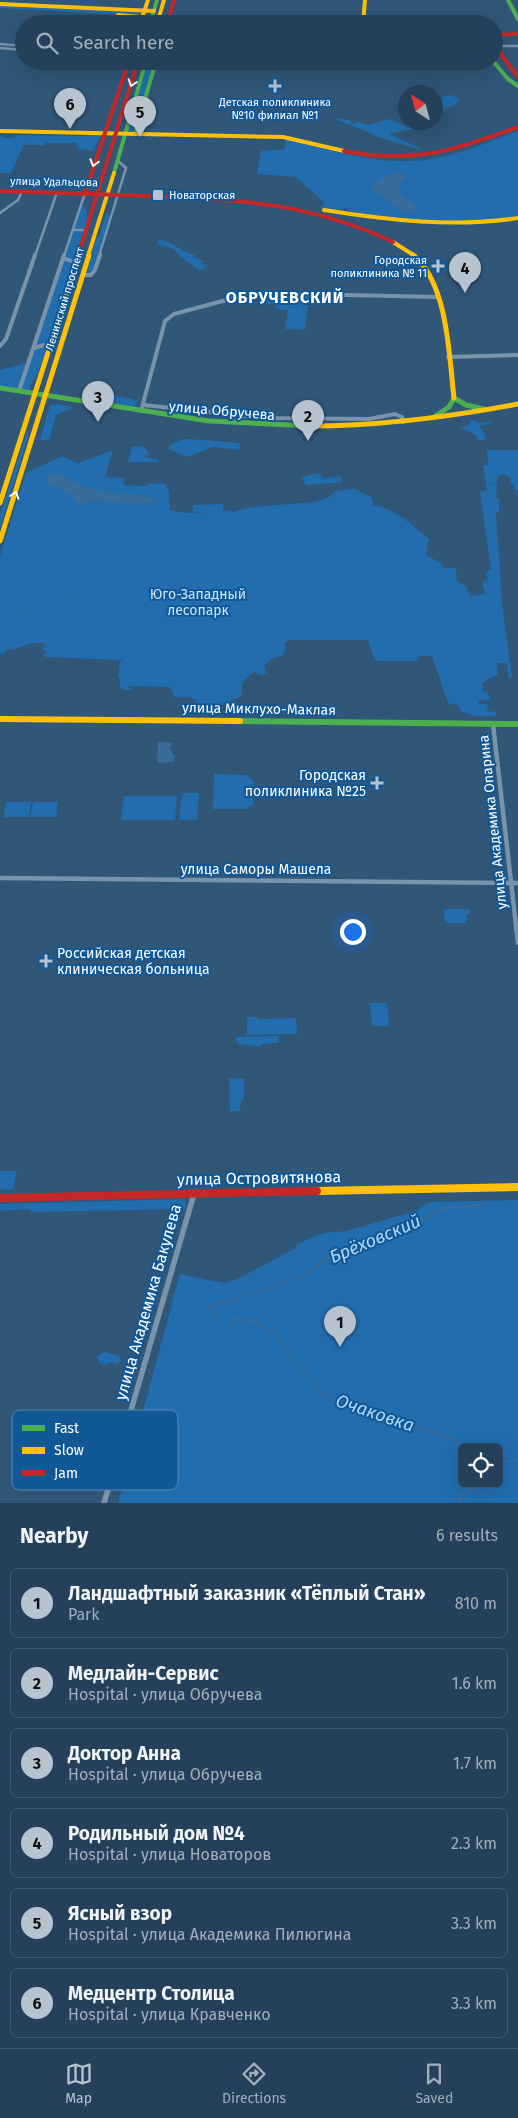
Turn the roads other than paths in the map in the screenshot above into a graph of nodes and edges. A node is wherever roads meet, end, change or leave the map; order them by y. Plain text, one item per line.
1 (148, 0) edge
2 (157, 0) edge
3 (164, 0) edge
4 (174, 0) edge
5 (367, 0) edge
6 (508, 0) edge
7 (0, 4) edge
8 (0, 8) edge
9 (144, 14) junction
10 (154, 15) edge
11 (155, 15) edge
12 (170, 15) edge
13 (366, 15) edge
14 (518, 19) edge
15 (517, 34) edge
16 (503, 35) edge
17 (0, 44) edge
18 (15, 45) edge
19 (503, 46) edge
20 (518, 46) edge
21 (0, 48) edge
22 (15, 49) edge
23 (503, 57) edge
24 (126, 70) edge
25 (135, 70) edge
26 (143, 70) edge
27 (153, 70) edge
28 (500, 70) edge
29 (518, 77) edge
30 (518, 86) edge
31 (125, 104) junction
32 (114, 108) junction
33 (518, 127) edge
34 (0, 131) edge
35 (105, 133) junction
36 (115, 134) junction
37 (125, 134) junction
38 (135, 134) junction
39 (117, 160) junction
40 (0, 191) edge
41 (22, 191) junction
42 (57, 192) junction
43 (85, 193) junction
44 (98, 193) junction
45 (107, 194) junction
46 (120, 194) junction
47 (291, 207) junction
48 (0, 213) edge
49 (365, 217) junction
50 (518, 218) edge
51 (345, 220) junction
52 (73, 230) junction
53 (87, 230) junction
54 (64, 258) junction
55 (76, 263) junction
56 (83, 275) junction
57 (439, 297) junction
58 (52, 343) junction
59 (0, 346) edge
60 (34, 348) junction
61 (518, 355) edge
62 (448, 357) junction
63 (0, 390) edge
64 (19, 391) junction
65 (36, 395) junction
66 (45, 397) junction
67 (453, 401) junction
68 (98, 406) junction
69 (518, 406) edge
70 (142, 408) junction
71 (495, 409) junction
72 (426, 420) junction
73 (403, 422) junction
74 (275, 427) junction
75 (347, 427) junction
76 (0, 503) edge
77 (0, 541) edge
78 (0, 719) edge
79 (493, 724) junction
80 (518, 724) edge
81 (0, 878) edge
82 (515, 883) edge
83 (517, 916) edge
84 (518, 943) edge
85 (518, 1187) edge
86 (194, 1194) junction
87 (0, 1198) edge
88 (131, 1410) edge
89 (108, 1490) edge
90 (104, 1503) edge

1 - 9 main road
2 - 10 main road
3 - 11 main road
4 - 12 main road
5 - 13 main road
6 - 14 main road
7 - 9 main road
8 - 9 main road
15 - 16 main road
17 - 18 street
19 - 20 street
21 - 22 street
23 - 29 main road
24 - 32 main road
25 -> 31 main road, Ленинский проспект
26 - 37 main road, Ленинский проспект
27 - 38 main road
28 - 30 main road
31 - 32 main road
31 - 36 main road, Ленинский проспект
32 - 35 main road
33 - 38 main road
34 - 35 main road
35 - 36 main road
35 -> 43 main road
36 - 37 main road
36 - 44 main road, Ленинский проспект
37 - 38 main road
37 - 39 main road, Ленинский проспект
39 - 45 main road, Ленинский проспект
39 - 46 street
40 - 41 main road, улица Удальцова
41 - 42 main road, улица Удальцова
41 - 48 street
42 - 43 main road, улица Удальцова
42 - 59 street
43 - 44 main road, улица Удальцова
43 - 52 street
44 - 45 main road, улица Удальцова
44 - 53 main road, Ленинский проспект
45 - 46 main road, улица Удальцова
45 - 56 main road, Ленинский проспект
46 - 47 main road, улица Удальцова
46 - 56 street
47 - 49 main road
47 - 51 main road
49 - 50 main road
49 - 51 main road
51 - 57 main road
52 - 53 street
52 - 54 street
53 - 55 main road, Ленинский проспект
54 - 55 street
54 - 60 street
55 - 58 main road, Ленинский проспект
56 - 66 main road, Ленинский проспект
57 - 62 main road
57 - 70 street
58 - 60 street
58 - 65 main road, Ленинский проспект
60 - 64 street
61 - 62 street
62 - 67 main road
63 - 64 main road
63 - 65 main road
64 - 65 main road
65 - 66 main road, улица Обручева
65 - 76 main road, Ленинский проспект
66 - 68 main road, улица Обручева
77 -> 66 main road, Ленинский проспект
67 - 71 main road
67 - 72 main road
68 - 70 main road, улица Обручева
68 - 74 main road, улица Обручева
69 - 71 main road, улица Обручева
69 - 75 main road, улица Обручева
70 - 73 street
70 - 74 main road, улица Обручева
71 - 72 main road, улица Обручева
72 - 73 main road, улица Обручева
73 - 75 main road, улица Обручева
74 - 75 main road, улица Обручева
78 - 79 main road, улица Миклухо-Маклая
79 - 80 main road, улица Миклухо-Маклая
79 - 82 street, улица Академика Опарина
81 - 82 street, улица Саморы Машела
82 - 83 street, улица Академика Опарина
83 - 84 street, улица Академика Опарина
85 - 86 main road, улица Островитянова
86 - 87 main road, улица Островитянова
86 - 88 street, улица Академика Бакулева
89 - 90 street, улица Академика Бакулева

